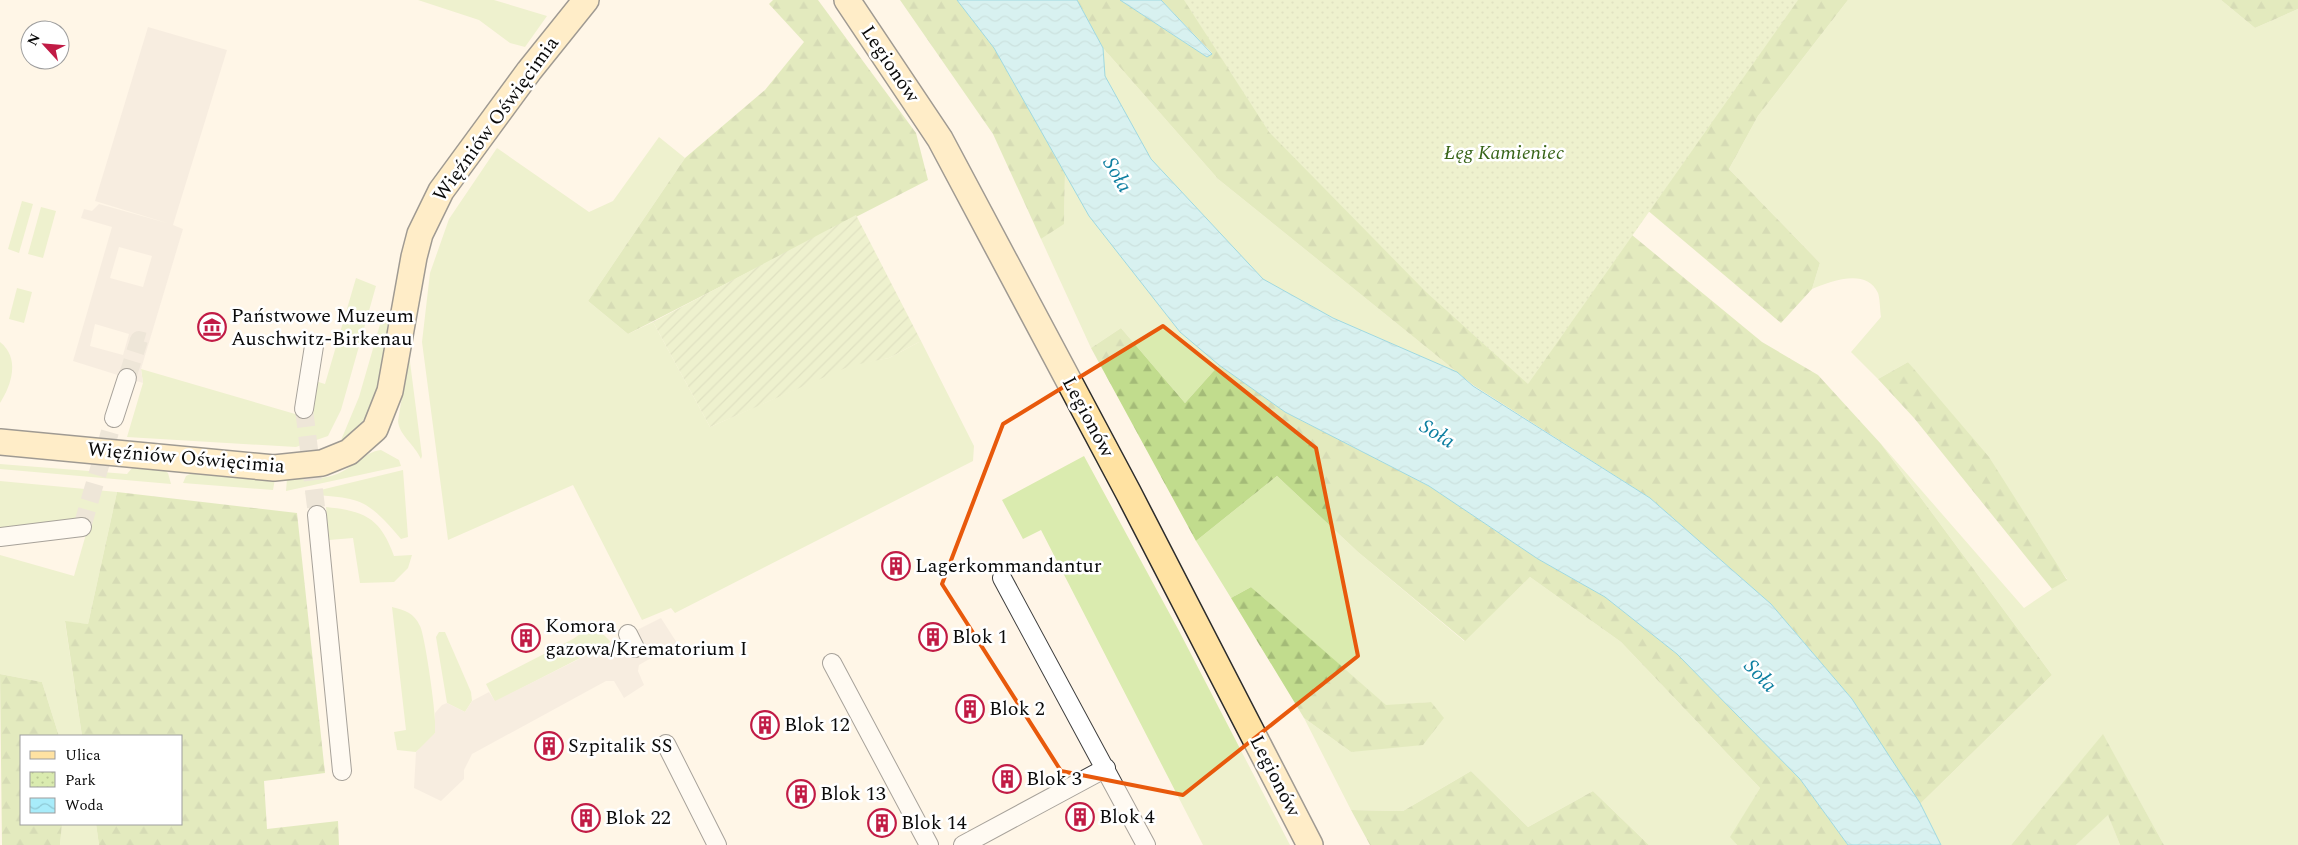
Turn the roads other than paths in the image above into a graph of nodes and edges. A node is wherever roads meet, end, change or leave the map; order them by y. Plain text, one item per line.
1 (847, 0) edge
2 (580, 6) edge
3 (314, 346) dead end
4 (127, 378) tunnel mouth
5 (304, 409) tunnel mouth
6 (114, 418) tunnel mouth
7 (0, 442) edge
8 (317, 514) tunnel mouth
9 (82, 527) dead end
10 (0, 537) edge
11 (1002, 578) dead end
12 (832, 663) dead end
13 (666, 744) dead end
14 (1106, 768) junction
15 (342, 771) dead end
16 (718, 845) edge
17 (929, 845) edge
18 (963, 845) edge
19 (1146, 845) edge
20 (1310, 845) edge

1 - 20 main road, Legionów
2 - 7 main road, Więźniów Oświęcimia
3 - 5 street
4 - 6 street
8 - 15 street
9 - 10 street
11 - 14 street
12 - 17 street
13 - 16 street
14 - 18 street
14 - 19 street

